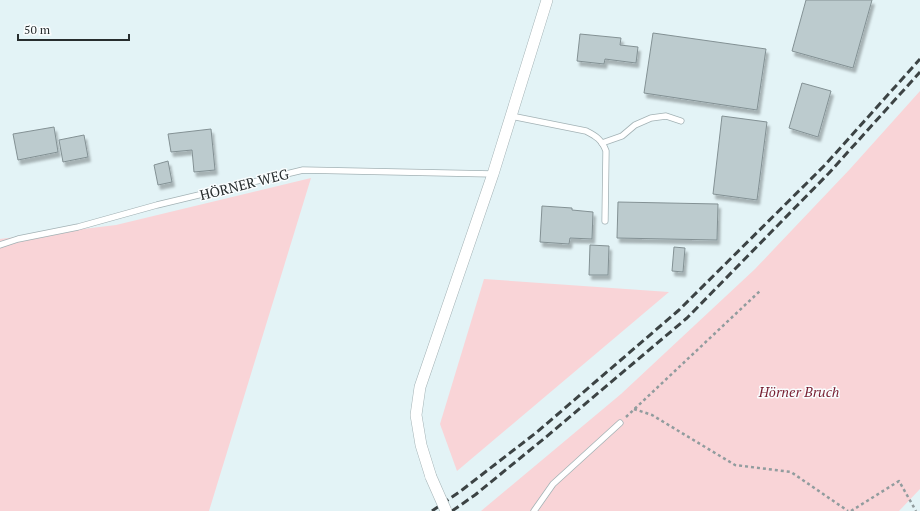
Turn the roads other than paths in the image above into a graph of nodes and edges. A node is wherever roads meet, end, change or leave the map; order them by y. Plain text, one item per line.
1 (547, 0) edge
2 (512, 116) junction
3 (681, 121) dead end
4 (602, 143) junction
5 (493, 174) junction
6 (605, 220) dead end
7 (0, 245) edge
8 (620, 423) road end
9 (446, 511) edge
10 (534, 511) edge

1 - 2 street
2 - 4 lane
2 - 5 street
3 - 4 lane
4 - 6 lane
5 - 7 lane, HÖRNER WEG
5 - 9 street, bridge
8 - 10 lane

